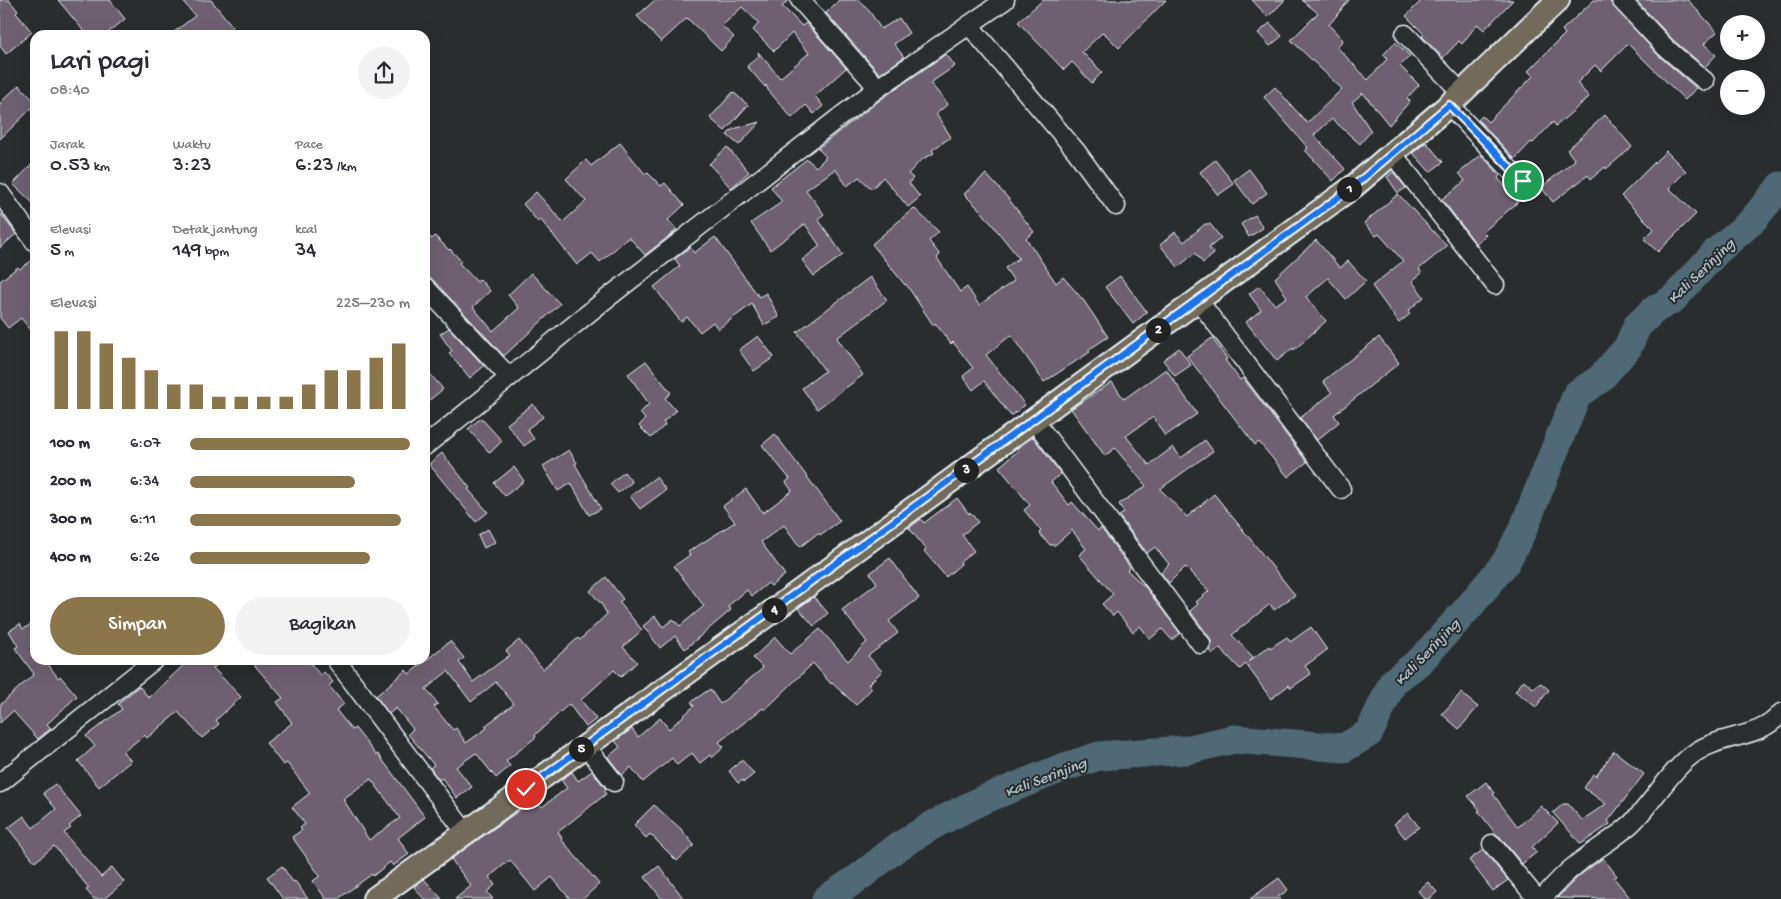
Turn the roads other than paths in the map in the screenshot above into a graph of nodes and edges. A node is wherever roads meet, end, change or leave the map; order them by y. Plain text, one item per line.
1 (800, 0) edge
2 (1005, 0) edge
3 (1558, 0) edge
4 (1621, 0) edge
5 (969, 25) junction
6 (1405, 34) dead end
7 (1705, 82) dead end
8 (878, 88) junction
9 (1455, 99) junction
10 (1392, 153) junction
11 (1534, 185) dead end
12 (0, 193) edge
13 (1116, 206) dead end
14 (30, 235) edge
15 (1495, 285) dead end
16 (430, 292) edge
17 (1198, 300) junction
18 (509, 377) junction
19 (1034, 420) junction
20 (430, 442) edge
21 (1341, 490) dead end
22 (1201, 644) dead end
23 (148, 665) edge
24 (340, 665) edge
25 (1781, 713) edge
26 (586, 746) junction
27 (614, 782) dead end
28 (0, 783) edge
29 (466, 833) junction
30 (1492, 844) dead end
31 (374, 899) edge
32 (1537, 899) edge
33 (1542, 899) edge

1 - 8 street
2 - 5 street
3 - 9 main road
4 - 7 street
5 - 8 street
5 - 13 street
6 - 9 street
8 - 18 street
9 - 10 main road
9 - 11 street
10 - 15 street
10 - 17 main road
12 - 14 street
16 - 18 street
17 - 19 main road
17 - 21 street
18 - 20 street
19 - 22 street
19 - 26 main road
23 - 28 street
24 - 29 street
25 - 33 street
26 - 27 street
26 - 29 main road
29 - 31 main road
30 - 32 street

